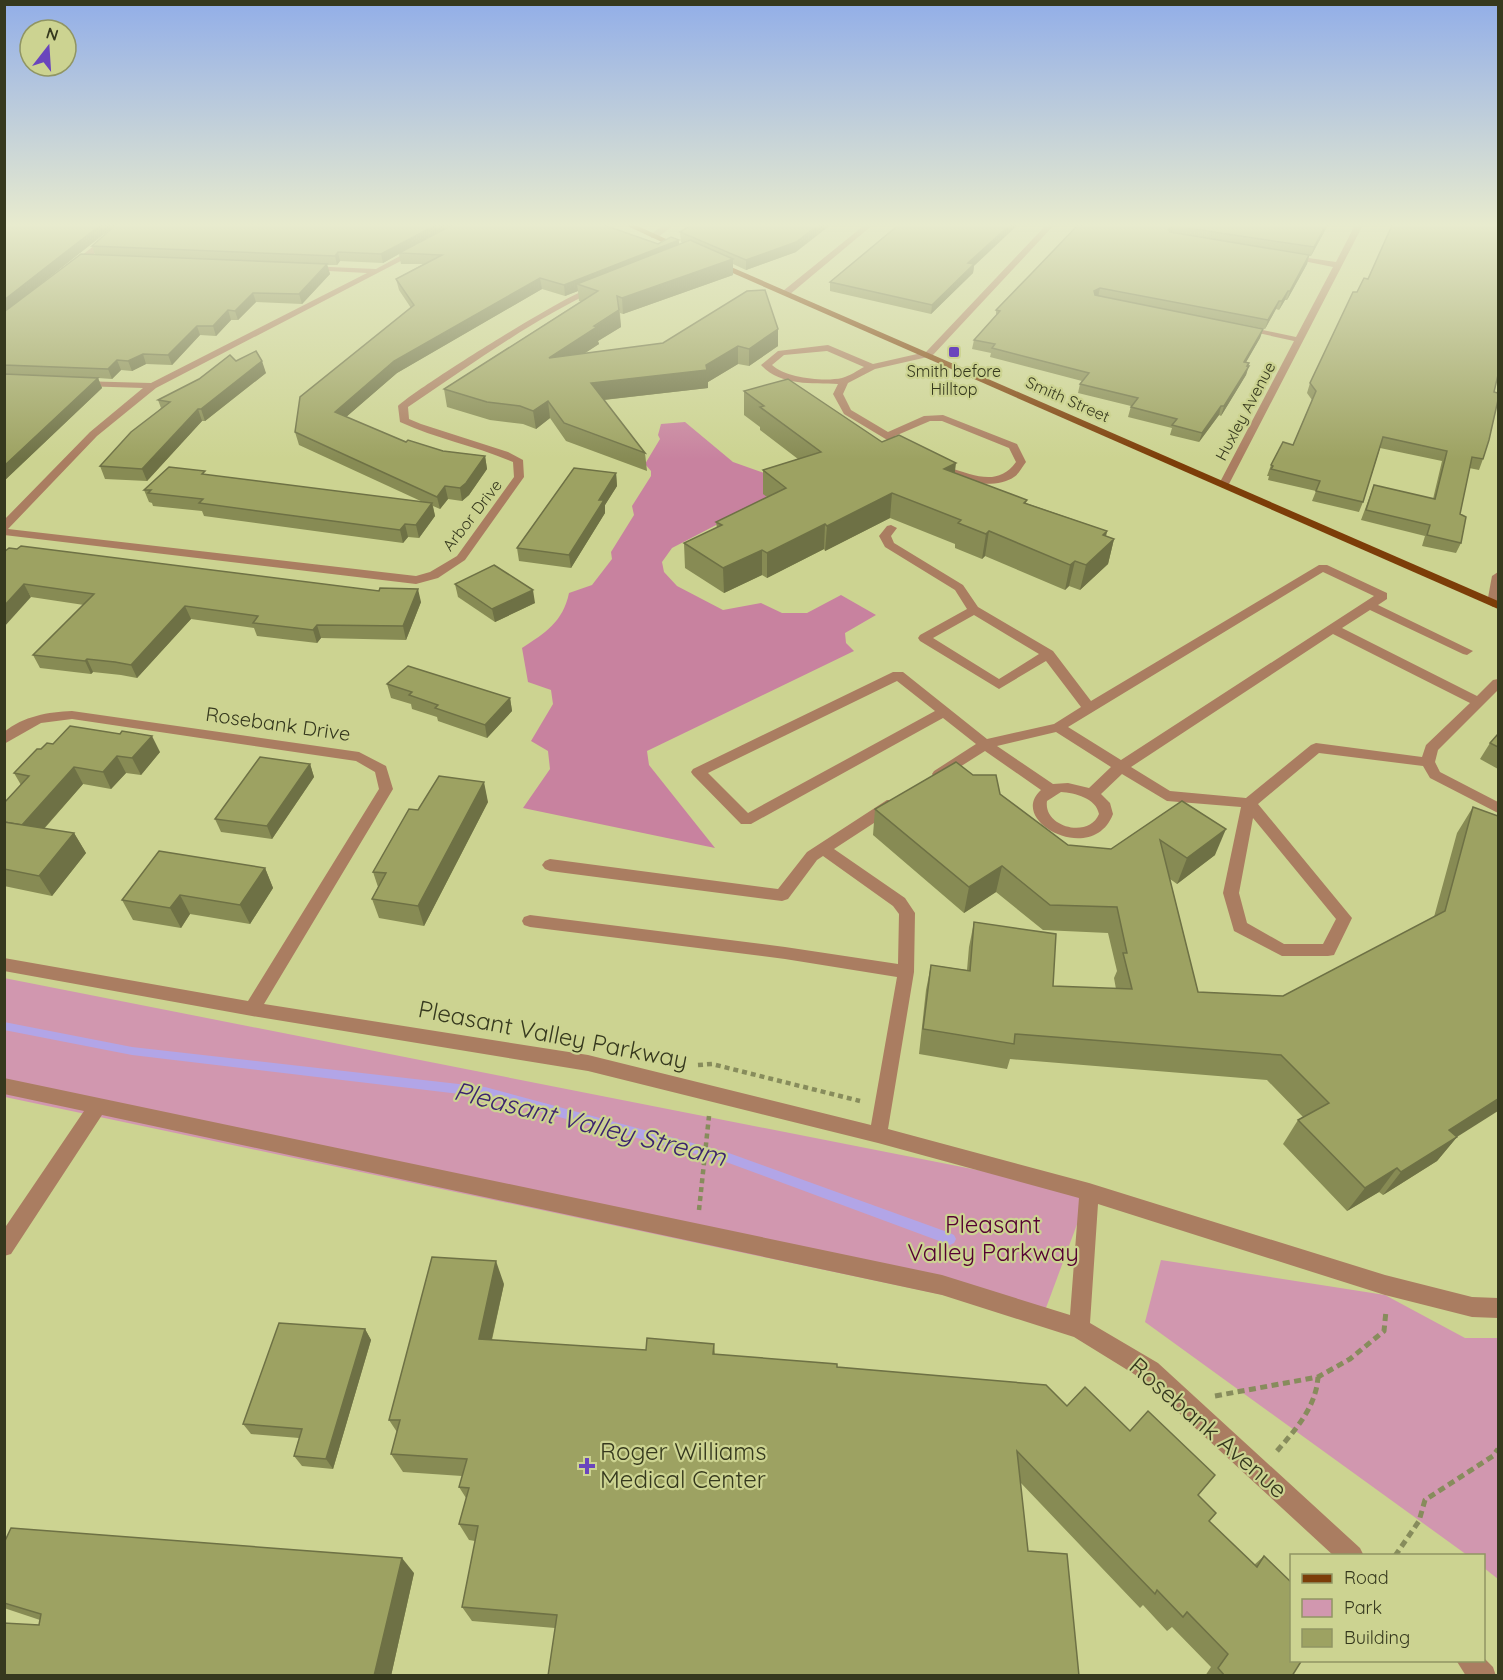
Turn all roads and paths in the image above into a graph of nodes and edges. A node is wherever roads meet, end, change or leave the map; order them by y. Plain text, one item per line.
1 (319, 301) edge
2 (567, 301) edge
3 (806, 301) edge
4 (979, 301) edge
5 (1320, 301) edge
6 (1233, 327) edge
7 (1300, 340) junction
8 (929, 354) junction
9 (872, 367) junction
10 (844, 381) junction
11 (73, 382) edge
12 (153, 386) junction
13 (887, 436) junction
14 (914, 452) edge
15 (943, 467) edge
16 (1224, 484) junction
17 (4, 527) edge
18 (891, 528) dead end
19 (4, 532) edge
20 (1498, 576) edge
21 (1496, 604) edge
22 (1369, 605) junction
23 (974, 610) junction
24 (1332, 629) junction
25 (1467, 651) dead end
26 (1048, 654) junction
27 (1498, 683) edge
28 (1479, 702) junction
29 (1088, 707) junction
30 (943, 712) junction
31 (1058, 727) junction
32 (4, 740) edge
33 (985, 744) junction
34 (1428, 762) junction
35 (1120, 766) junction
36 (928, 781) edge
37 (1051, 789) junction
38 (909, 793) edge
39 (1092, 794) junction
40 (1249, 803) junction
41 (1498, 808) edge
42 (823, 849) junction
43 (550, 865) dead end
44 (530, 921) dead end
45 (4, 964) edge
46 (906, 972) junction
47 (252, 1009) junction
48 (4, 1086) edge
49 (98, 1105) junction
50 (708, 1120) dead end
51 (879, 1135) junction
52 (700, 1185) dead end
53 (1089, 1192) junction
54 (4, 1247) edge
55 (1385, 1285) junction
56 (1498, 1308) edge
57 (1079, 1328) junction
58 (1318, 1377) junction
59 (1185, 1403) junction
60 (1498, 1449) edge
61 (1260, 1472) junction
62 (1350, 1554) edge
63 (1396, 1554) edge
64 (1470, 1662) edge
65 (1484, 1676) edge

1 - 12 street
2 - 19 street, Arbor Drive
3 - 8 main road, Smith Street
4 - 8 street
5 - 7 street, Huxley Avenue
6 - 7 street
7 - 16 street, Huxley Avenue
8 - 9 street
8 - 16 main road, Smith Street
9 - 10 street
9 - 10 street
10 - 13 street
11 - 12 street
12 - 17 street
13 - 14 street
13 - 15 street
16 - 21 main road, Smith Street
18 - 23 street
20 - 21 street
22 - 24 street
22 - 25 street
22 - 29 street
23 - 26 street
23 - 26 street
24 - 28 street
24 - 35 street
26 - 29 street
27 - 28 street
28 - 34 street
29 - 31 street
30 - 30 street
30 - 33 street
31 - 33 street
31 - 35 street
32 - 47 street, Rosebank Drive
33 - 36 street
33 - 37 street
34 - 40 street
34 - 41 street
35 - 39 street
35 - 40 street
37 - 39 street
37 - 39 street
38 - 42 street
40 - 40 street
42 - 43 street
42 - 46 street
44 - 46 street
45 - 47 street, Pleasant Valley Parkway
46 - 51 street
47 - 51 street, Pleasant Valley Parkway
48 - 49 street
49 - 54 street
49 - 57 street
50 - 52 path
51 - 53 street, Pleasant Valley Parkway
53 - 55 street, Pleasant Valley Parkway
53 - 57 street
55 - 56 street, Pleasant Valley Parkway
55 - 58 path
57 - 59 street, Rosebank Avenue
58 - 59 path
58 - 61 path
59 - 61 street, Rosebank Avenue
60 - 63 path
61 - 62 street, Rosebank Avenue
64 - 65 street

